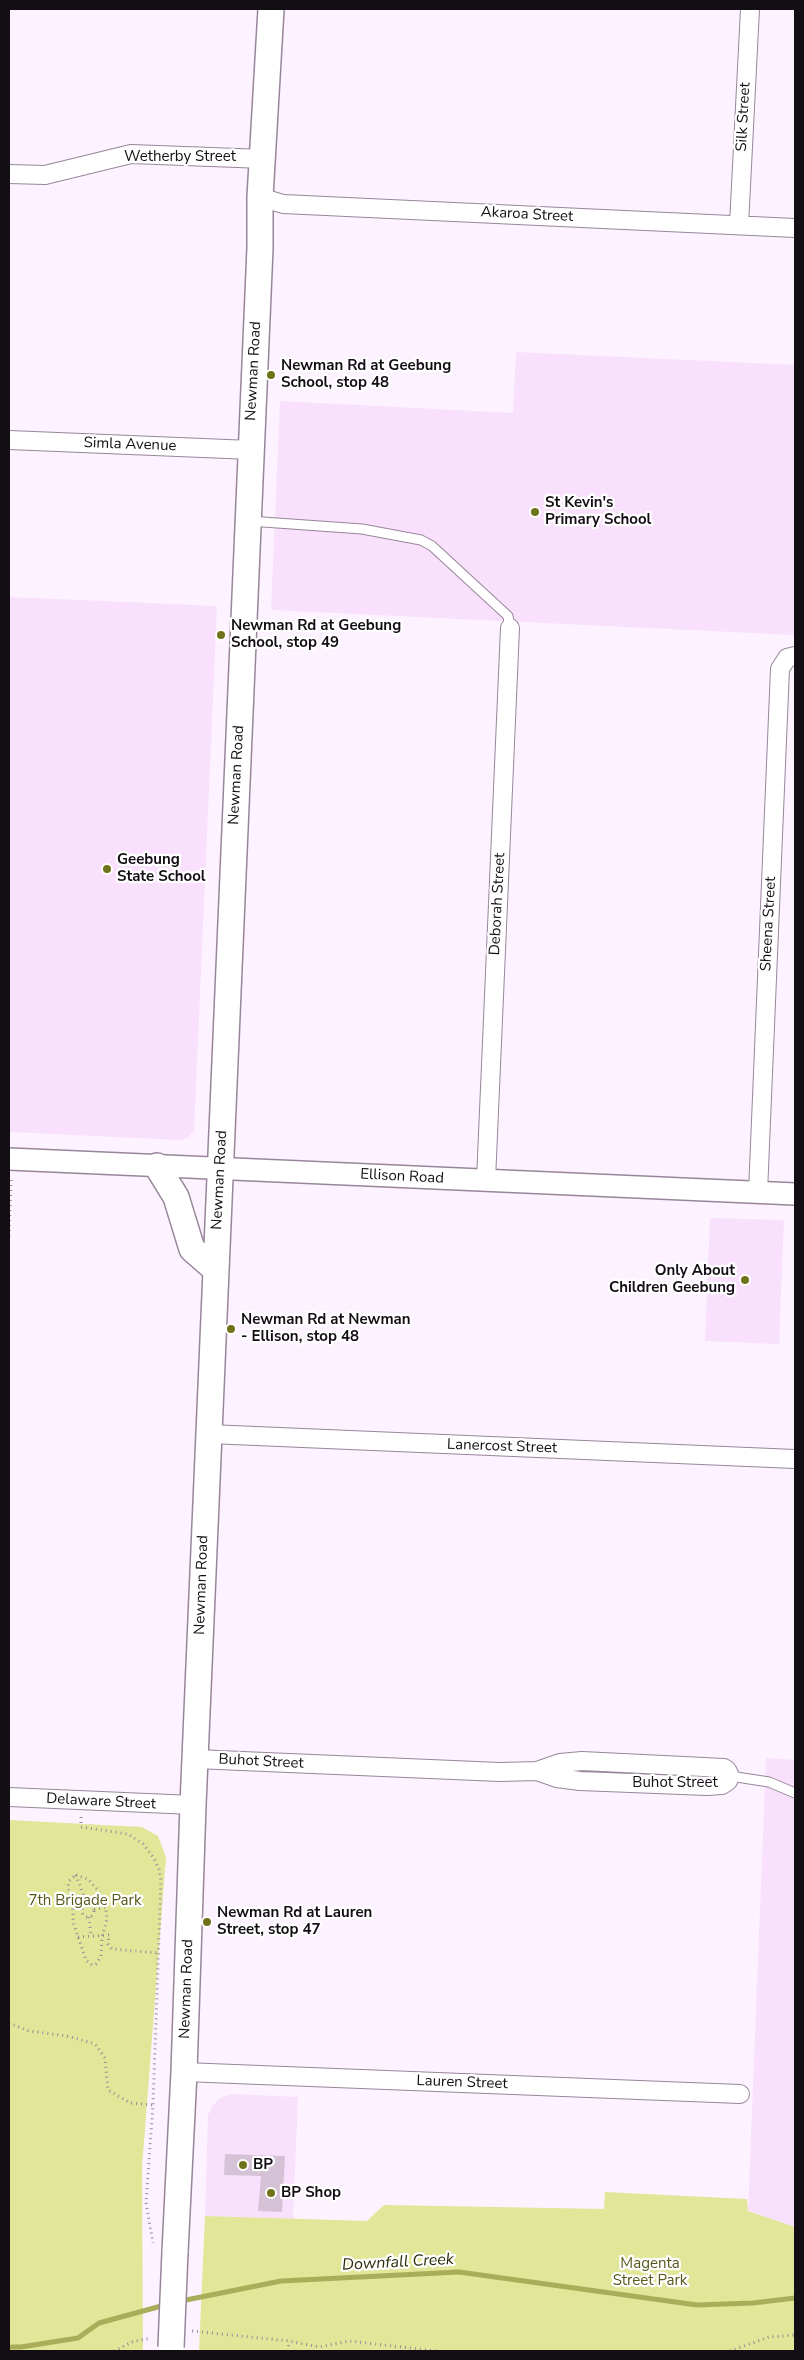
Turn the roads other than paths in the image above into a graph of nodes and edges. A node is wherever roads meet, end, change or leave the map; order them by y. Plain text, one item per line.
1 (271, 9) edge
2 (750, 9) edge
3 (264, 158) junction
4 (9, 174) edge
5 (260, 197) junction
6 (739, 225) junction
7 (795, 228) edge
8 (9, 440) edge
9 (251, 450) junction
10 (248, 521) junction
11 (510, 628) joint
12 (791, 657) edge
13 (9, 1159) edge
14 (157, 1166) junction
15 (221, 1168) junction
16 (486, 1180) junction
17 (758, 1192) junction
18 (795, 1194) edge
19 (216, 1270) junction
20 (209, 1434) junction
21 (795, 1459) edge
22 (195, 1759) junction
23 (730, 1776) joint
24 (795, 1793) edge
25 (9, 1797) edge
26 (193, 1805) junction
27 (184, 2072) junction
28 (740, 2094) dead end
29 (165, 2345) edge

1 - 3 main road, Newman Road
2 - 6 street, Silk Street
3 - 4 street, Wetherby Street
3 - 5 main road, Newman Road
5 - 6 street, Akaroa Street
5 - 9 main road, Newman Road
6 - 7 street, Akaroa Street
8 - 9 street, Simla Avenue
9 - 10 main road, Newman Road
10 - 11 lane
10 - 15 main road, Newman Road
11 - 16 street, Deborah Street
12 - 17 street, Sheena Street
13 - 14 street, Ellison Road
14 - 15 street, Ellison Road
14 - 19 main road
15 - 16 street, Ellison Road
15 - 19 main road, Newman Road
16 - 17 street, Ellison Road
17 - 18 street, Ellison Road
19 - 20 main road, Newman Road
20 - 21 street, Lanercost Street
20 - 22 main road, Newman Road
22 - 23 street, Buhot Street
22 - 26 main road, Newman Road
23 - 24 lane
25 - 26 street, Delaware Street
26 - 27 main road, Newman Road
27 - 28 street, Lauren Street
27 - 29 main road, Newman Road, bridge

